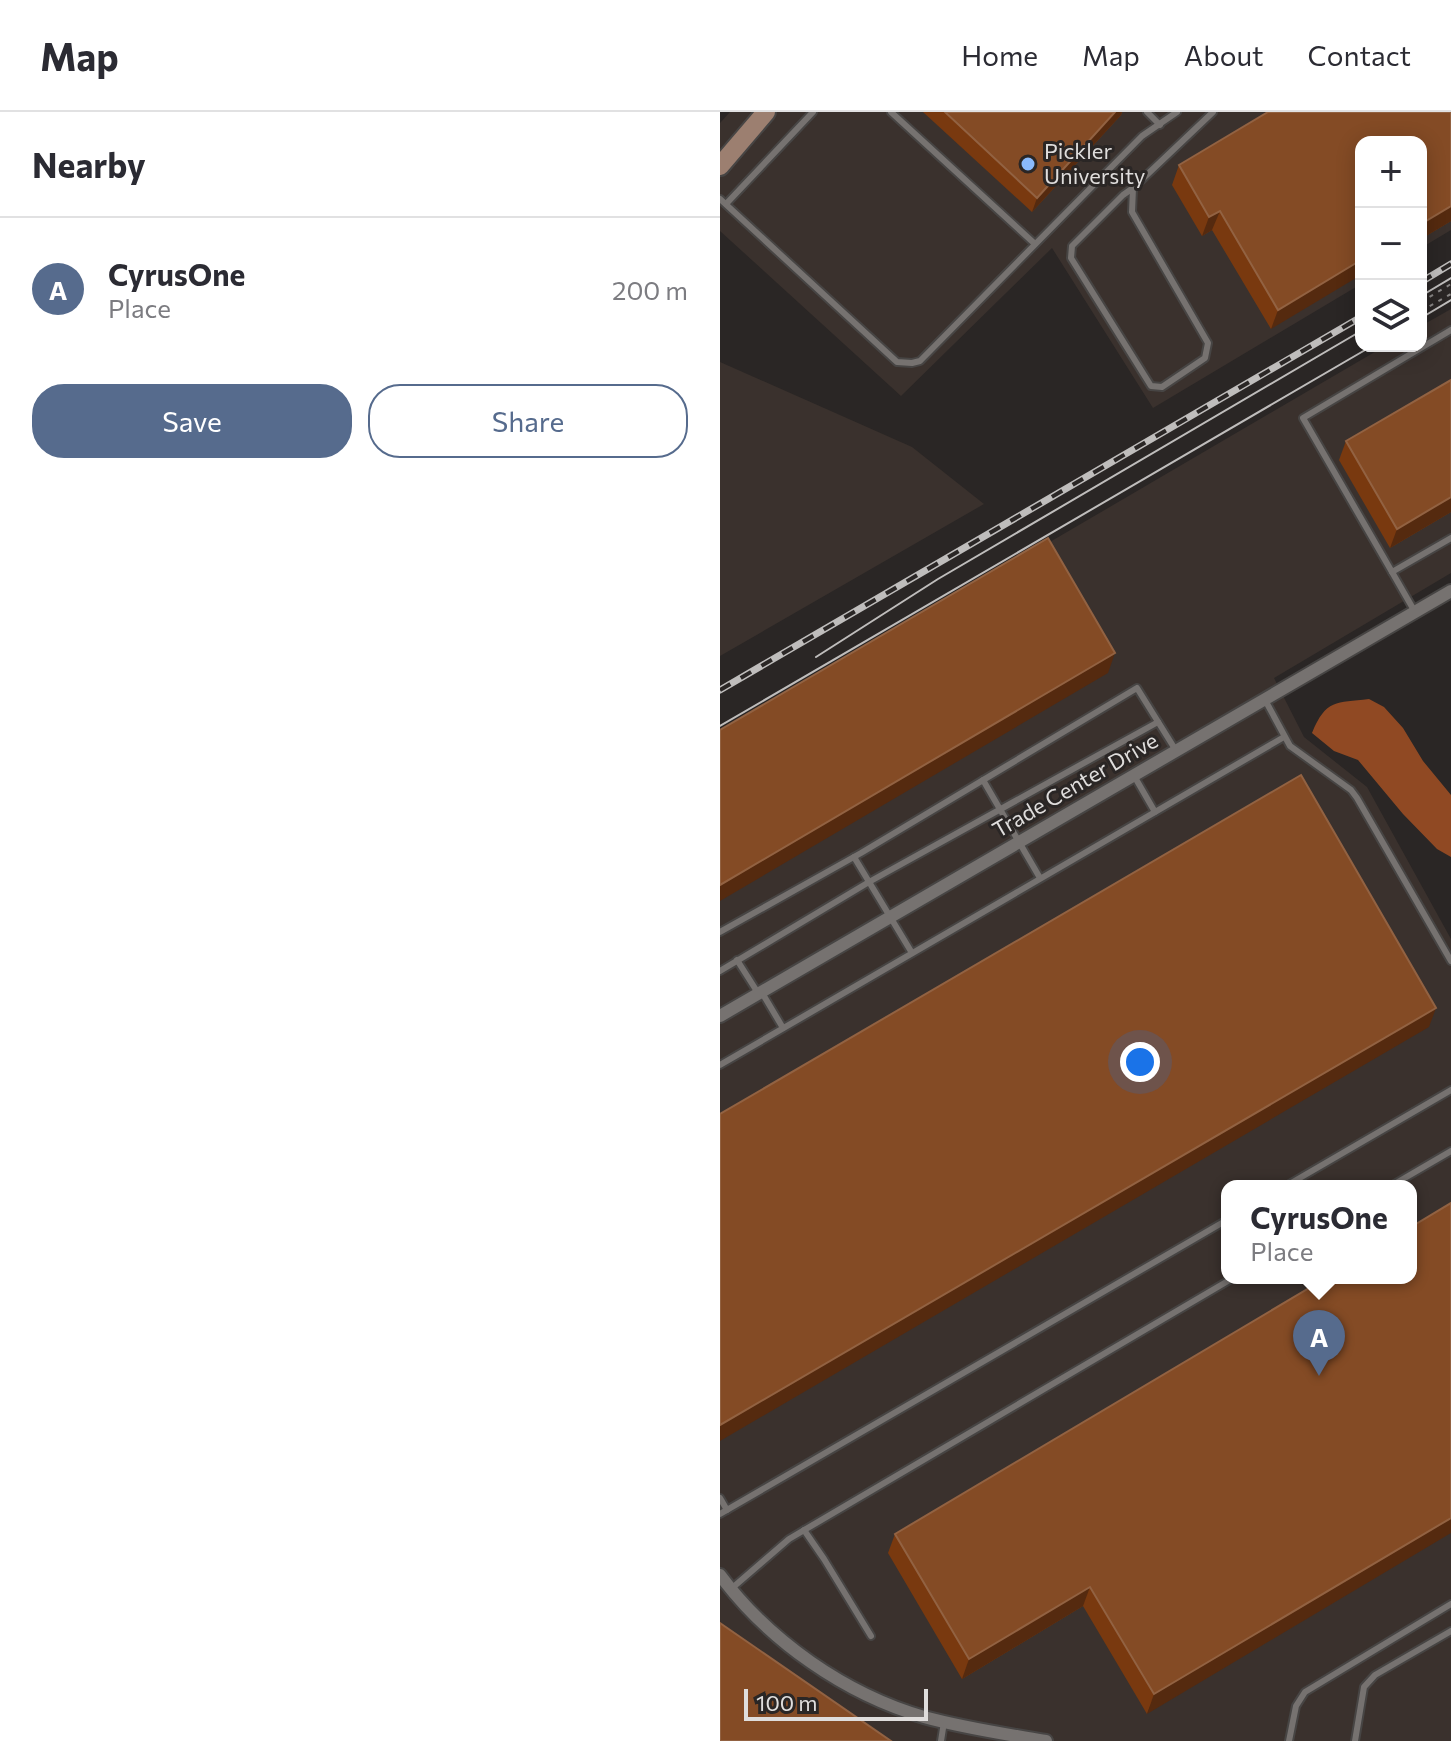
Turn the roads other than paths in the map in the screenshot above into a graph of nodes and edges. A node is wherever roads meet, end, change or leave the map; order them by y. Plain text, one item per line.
1 (766, 112) edge
2 (813, 112) edge
3 (891, 112) edge
4 (1147, 112) edge
5 (1177, 112) edge
6 (1213, 112) edge
7 (1160, 125) junction
8 (720, 166) edge
9 (1133, 188) junction
10 (723, 201) edge
11 (1035, 244) junction
12 (1451, 330) edge
13 (1451, 538) edge
14 (1392, 572) junction
15 (1451, 591) edge
16 (1415, 612) junction
17 (1264, 698) junction
18 (1158, 722) junction
19 (1284, 737) junction
20 (1175, 749) junction
21 (1133, 774) junction
22 (983, 780) junction
23 (999, 808) junction
24 (1155, 812) junction
25 (1018, 841) junction
26 (854, 857) junction
27 (1040, 878) junction
28 (869, 882) junction
29 (891, 917) junction
30 (720, 932) edge
31 (912, 953) junction
32 (737, 960) junction
33 (1451, 961) edge
34 (720, 971) edge
35 (760, 992) junction
36 (720, 1016) edge
37 (783, 1028) junction
38 (720, 1065) edge
39 (1451, 1090) edge
40 (1451, 1151) edge
41 (1296, 1180) edge
42 (1401, 1180) edge
43 (1221, 1223) edge
44 (1223, 1284) edge
45 (720, 1498) edge
46 (723, 1512) edge
47 (804, 1530) junction
48 (720, 1575) edge
49 (731, 1589) junction
50 (1451, 1604) edge
51 (1451, 1631) edge
52 (871, 1636) dead end
53 (944, 1722) junction
54 (997, 1737) edge
55 (941, 1741) edge
56 (1046, 1741) edge
57 (1289, 1741) edge
58 (1355, 1741) edge

1 - 8 main road
2 - 10 lane
3 - 11 lane
4 - 7 lane
5 - 7 lane
6 - 9 lane
7 - 11 lane
9 - 9 lane
10 - 11 lane
12 - 14 lane
13 - 14 lane
14 - 16 lane
15 - 16 street, Trade Center Drive
16 - 17 street, Trade Center Drive
17 - 19 lane
17 - 20 street, Trade Center Drive
18 - 20 lane
18 - 22 lane
18 - 23 lane
19 - 24 lane
19 - 33 lane
20 - 21 street, Trade Center Drive
21 - 24 lane
21 - 25 street, Trade Center Drive
22 - 23 lane
22 - 26 lane
23 - 25 lane
23 - 28 lane
24 - 27 lane
25 - 27 lane
25 - 29 street, Trade Center Drive
26 - 28 lane
26 - 30 lane
27 - 31 lane
28 - 29 lane
28 - 32 lane
29 - 31 lane
29 - 35 street, Trade Center Drive
31 - 37 lane
32 - 34 lane
32 - 35 lane
35 - 36 street, Trade Center Drive
35 - 37 lane
37 - 38 lane
39 - 41 lane
40 - 42 lane
43 - 46 lane
44 - 47 lane
45 - 46 lane
47 - 49 lane
47 - 52 lane
48 - 49 street
49 - 53 street
50 - 57 lane
51 - 58 lane
53 - 54 street
53 - 55 lane
54 - 56 street

